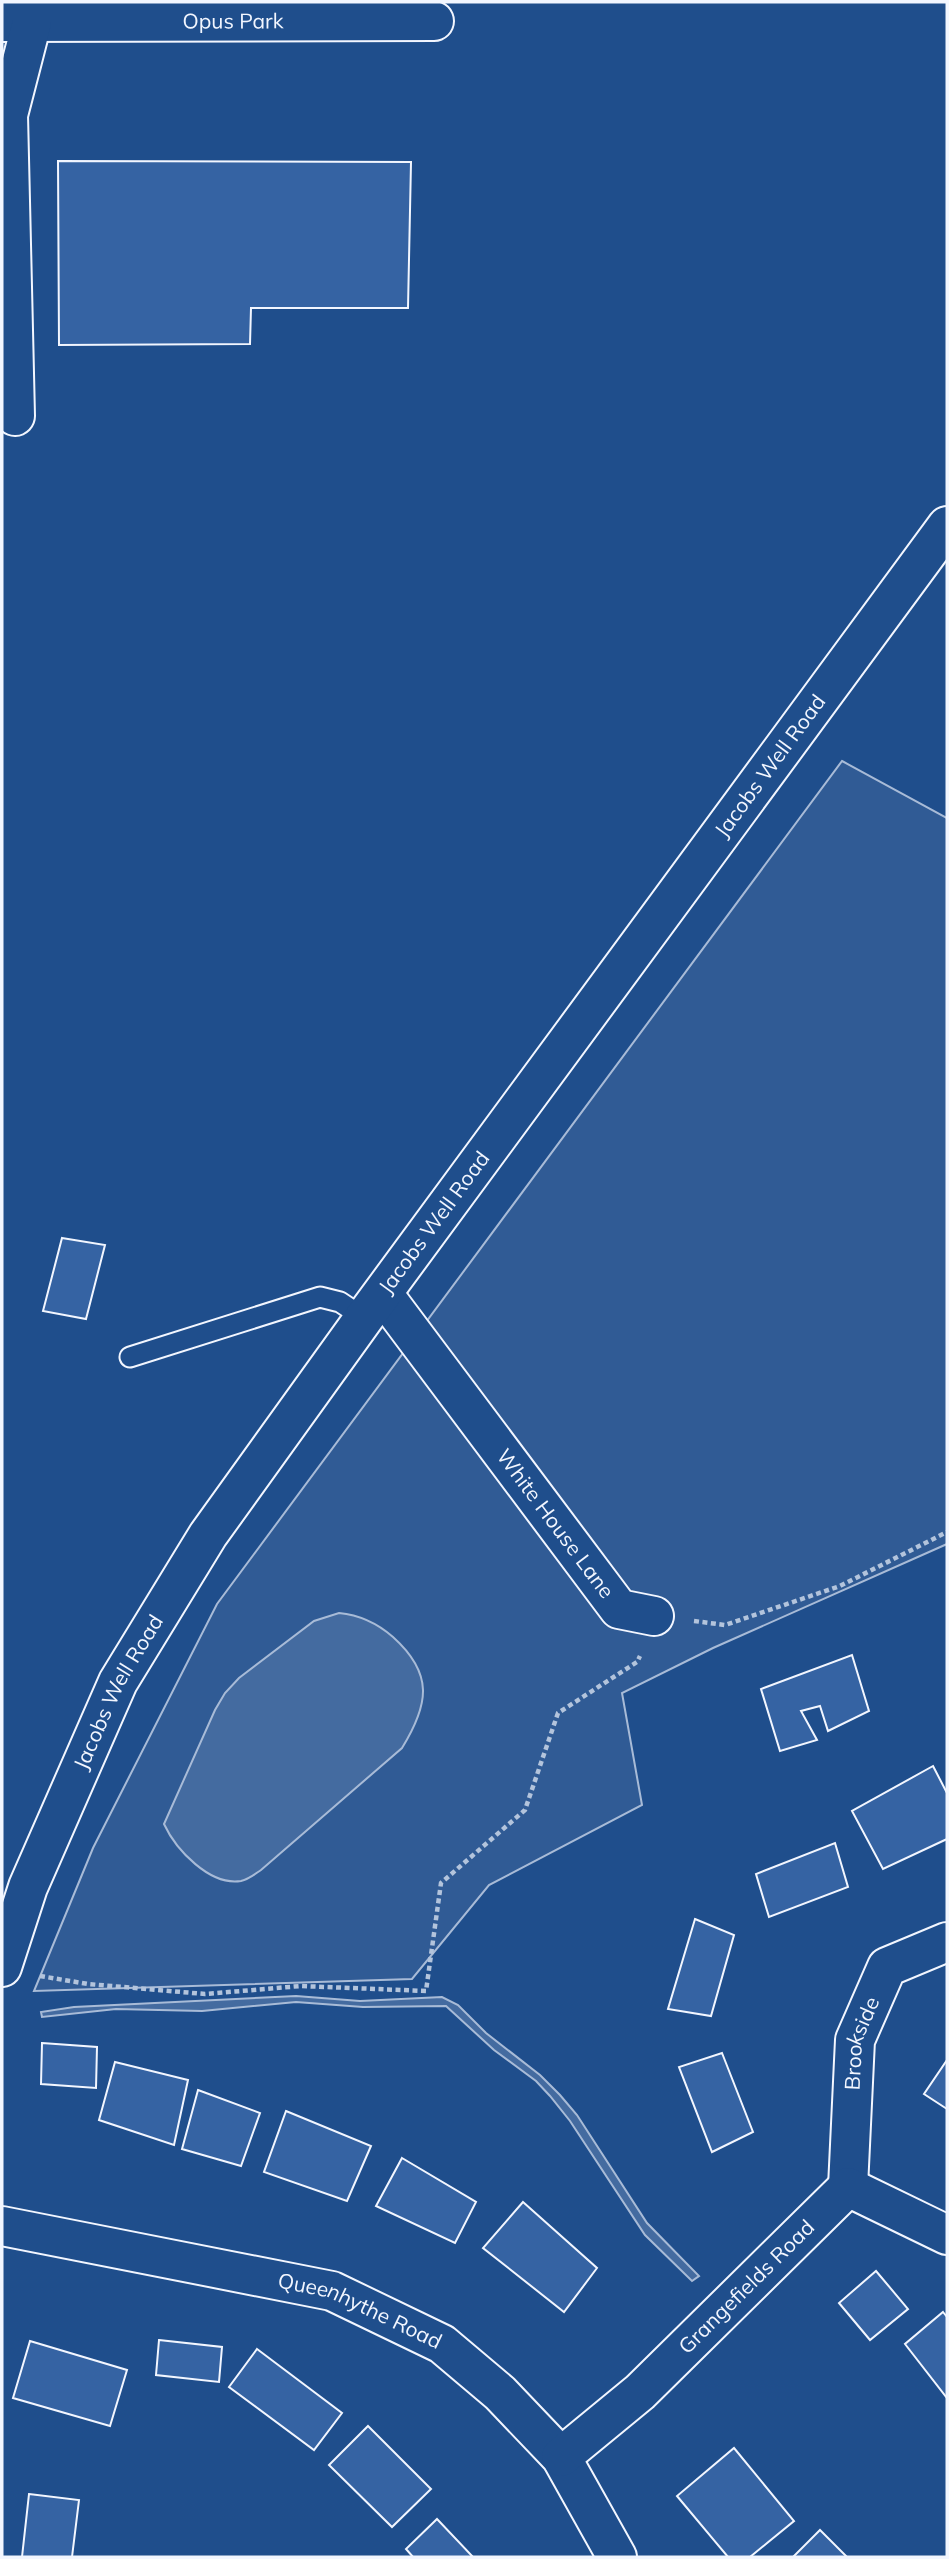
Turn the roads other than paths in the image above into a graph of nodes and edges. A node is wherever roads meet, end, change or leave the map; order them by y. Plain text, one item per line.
1 (22, 15) edge
2 (434, 21) dead end
3 (15, 416) dead end
4 (947, 526) edge
5 (373, 1306) junction
6 (130, 1357) dead end
7 (654, 1616) road end
8 (947, 1942) edge
9 (2, 1967) edge
10 (848, 2187) junction
11 (2, 2226) edge
12 (947, 2235) edge
13 (561, 2457) junction
14 (617, 2557) edge

1 - 2 street, Opus Park
1 - 3 street, Opus Park
4 - 5 street, Jacobs Well Road
5 - 6 lane
5 - 7 street, White House Lane
5 - 9 street, Jacobs Well Road
8 - 10 street, Brookside
10 - 12 street
10 - 13 street, Grangefields Road
11 - 13 street, Queenhythe Road
13 - 14 street, Queenhythe Road

